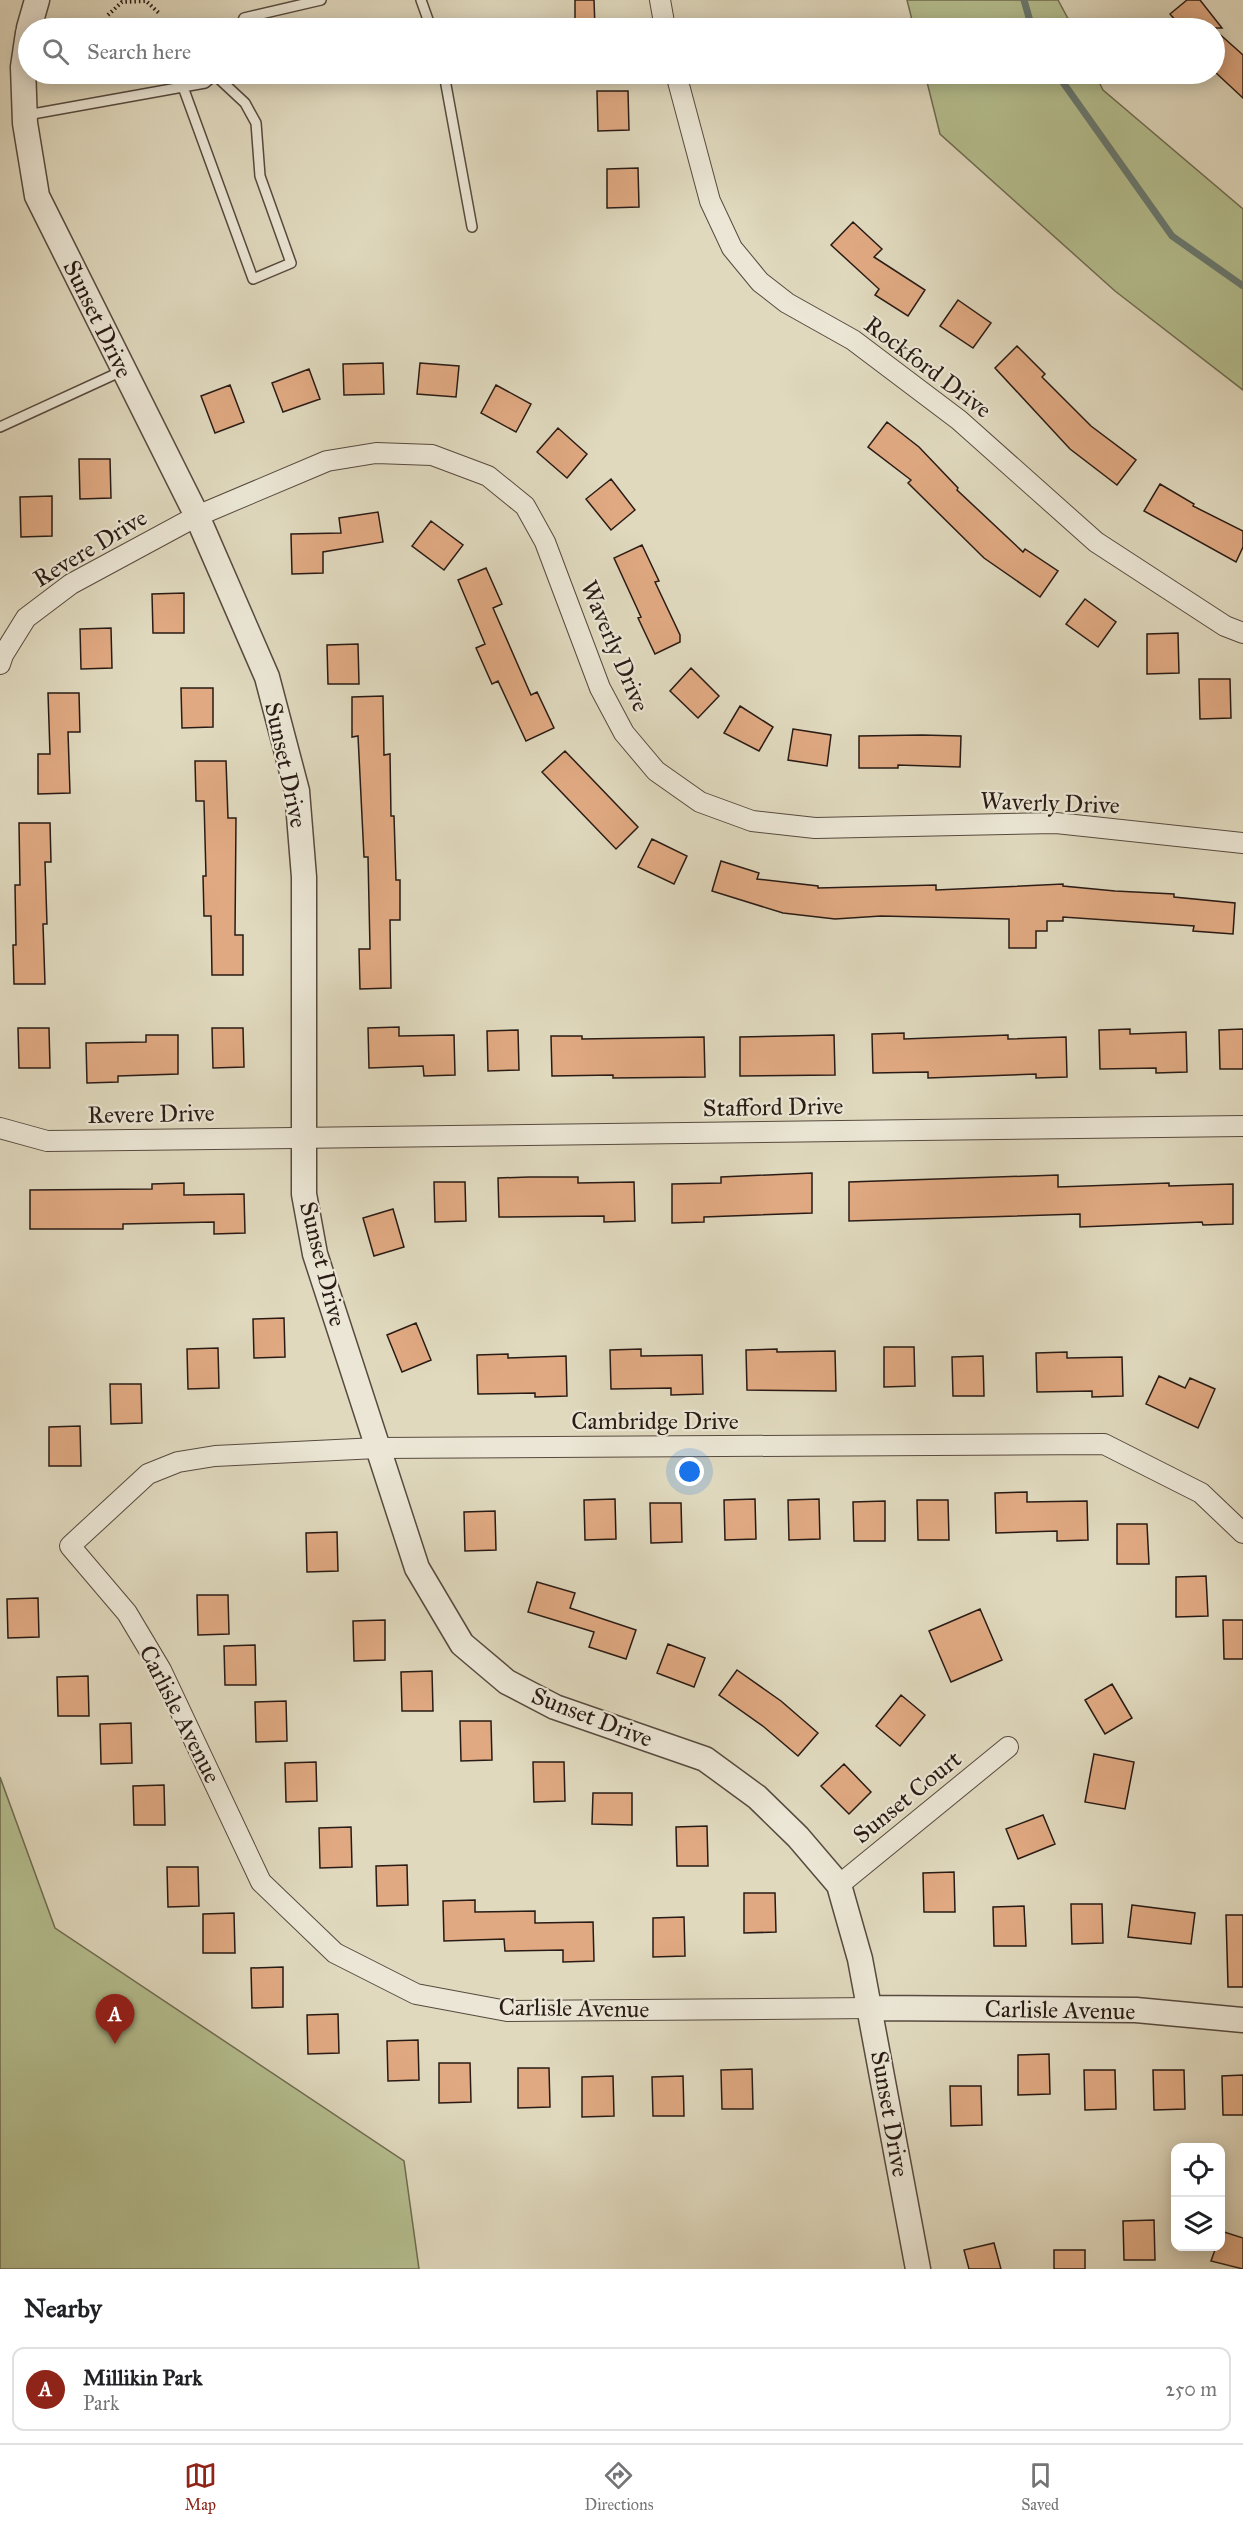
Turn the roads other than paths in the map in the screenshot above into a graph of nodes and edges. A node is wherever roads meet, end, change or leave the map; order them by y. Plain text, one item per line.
1 (37, 0) edge
2 (321, 0) edge
3 (421, 0) edge
4 (660, 0) edge
5 (32, 18) edge
6 (244, 18) edge
7 (427, 18) edge
8 (663, 18) edge
9 (24, 84) edge
10 (183, 84) edge
11 (200, 84) edge
12 (225, 84) edge
13 (446, 84) edge
14 (679, 84) edge
15 (183, 87) junction
16 (25, 116) junction
17 (472, 227) dead end
18 (124, 370) junction
19 (0, 427) edge
20 (196, 516) junction
21 (1243, 633) edge
22 (0, 664) edge
23 (1243, 843) edge
24 (1243, 1126) edge
25 (0, 1128) edge
26 (304, 1138) junction
27 (377, 1448) junction
28 (1243, 1533) edge
29 (70, 1546) joint
30 (1008, 1747) dead end
31 (838, 1886) junction
32 (870, 2008) junction
33 (1243, 2020) edge
34 (918, 2269) edge

1 - 5 street
2 - 6 lane
3 - 7 lane
4 - 8 street
9 - 16 street, Sunset Drive
10 - 15 lane
11 - 15 lane
12 - 15 lane
13 - 17 lane
14 - 21 street, Rockford Drive
15 - 16 lane
16 - 18 street, Sunset Drive
18 - 19 lane
18 - 20 street, Sunset Drive
20 - 22 street, Revere Drive
20 - 23 street, Waverly Drive
20 - 26 street, Sunset Drive
24 - 26 street, Stafford Drive
25 - 26 street, Revere Drive
26 - 27 street, Sunset Drive
27 - 28 street, Cambridge Drive
27 - 29 street, Cambridge Drive
27 - 31 street, Sunset Drive
29 - 32 street, Carlisle Avenue
30 - 31 street, Sunset Court
31 - 32 street, Sunset Drive
32 - 33 street, Carlisle Avenue
32 - 34 street, Sunset Drive

